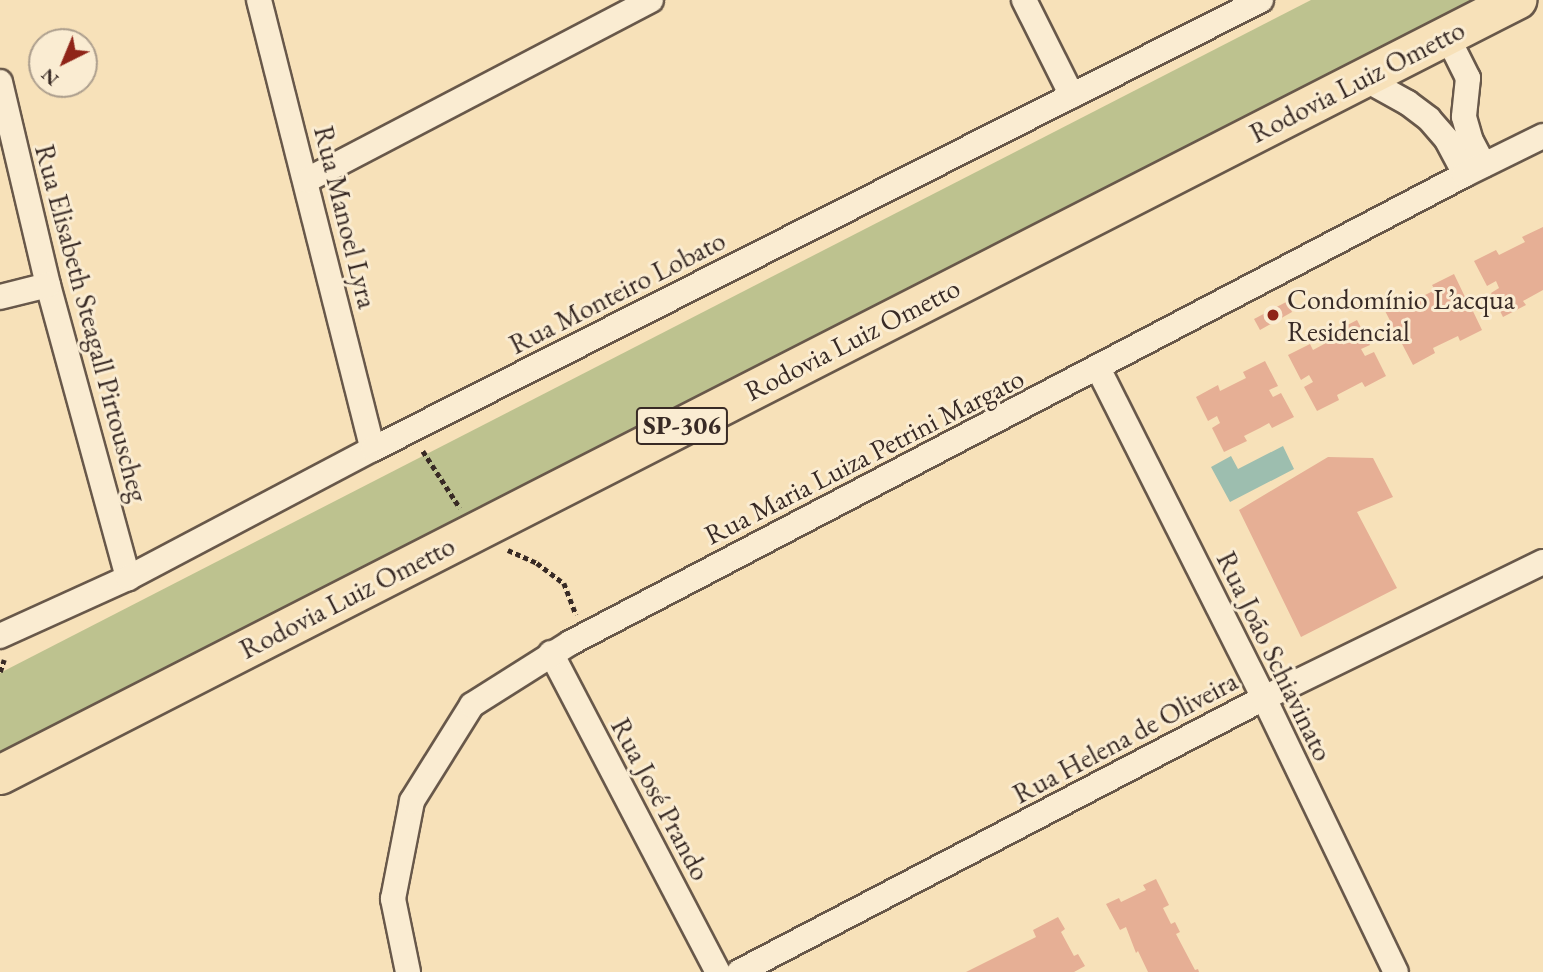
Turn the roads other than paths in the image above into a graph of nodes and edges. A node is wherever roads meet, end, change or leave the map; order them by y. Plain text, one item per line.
1 (260, 0) edge
2 (651, 0) edge
3 (1024, 0) edge
4 (1261, 0) edge
5 (1517, 0) edge
6 (1447, 36) junction
7 (1363, 78) junction
8 (0, 82) edge
9 (1072, 96) junction
10 (1543, 136) edge
11 (1475, 169) junction
12 (307, 180) junction
13 (48, 285) junction
14 (0, 297) edge
15 (1098, 368) junction
16 (373, 449) junction
17 (1543, 562) edge
18 (128, 578) junction
19 (2, 647) edge
20 (551, 653) junction
21 (1264, 698) junction
22 (0, 775) edge
23 (408, 972) edge
24 (718, 972) edge
25 (739, 972) edge
26 (1396, 972) edge

1 - 12 street, Rua Manoel Lyra
2 - 12 street
3 - 9 street
4 - 9 street, Rua Monteiro Lobato
5 - 6 main road, Rodovia Luiz Ometto / SP-306
6 - 7 main road, Rodovia Luiz Ometto / SP-306
6 - 11 street
7 - 11 street
7 - 22 main road, Rodovia Luiz Ometto / SP-306
8 - 13 street, Rua Elisabeth Steagall Pirtouscheg
9 - 16 street, Rua Monteiro Lobato
10 - 11 street, Rua Maria Luiza Petrini Margato
11 - 15 street, Rua Maria Luiza Petrini Margato
12 - 16 street, Rua Manoel Lyra
13 - 14 street
13 - 18 street, Rua Elisabeth Steagall Pirtouscheg
15 - 20 street, Rua Maria Luiza Petrini Margato
15 - 21 street, Rua João Schiavinato
16 - 18 street, Rua Monteiro Lobato
17 - 21 street, Rua Helena de Oliveira
18 - 19 street, Rua Monteiro Lobato
20 - 23 street, Rua Maria Luiza Petrini Margato
20 - 24 street, Rua José Prando
21 - 25 street, Rua Helena de Oliveira
21 - 26 street, Rua João Schiavinato

